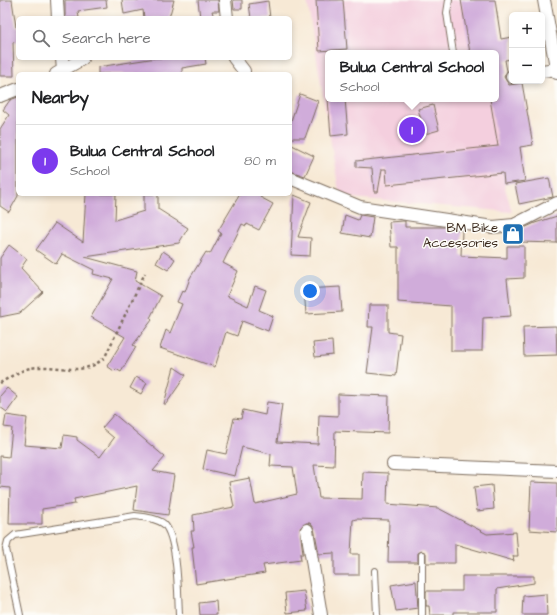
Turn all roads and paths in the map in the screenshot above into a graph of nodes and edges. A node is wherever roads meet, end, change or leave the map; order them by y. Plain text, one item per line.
1 (57, 0) edge
2 (225, 0) edge
3 (449, 0) edge
4 (544, 0) edge
5 (58, 16) edge
6 (227, 16) edge
7 (453, 50) edge
8 (62, 60) edge
9 (80, 60) edge
10 (236, 60) edge
11 (244, 71) dead end
12 (545, 71) edge
13 (557, 71) edge
14 (60, 72) edge
15 (16, 90) edge
16 (0, 96) edge
17 (292, 179) edge
18 (557, 203) edge
19 (145, 272) dead end
20 (0, 383) edge
21 (393, 464) dead end
22 (557, 471) edge
23 (307, 530) dead end
24 (422, 555) dead end
25 (375, 571) dead end
26 (20, 615) edge
27 (179, 615) edge
28 (321, 615) edge
29 (377, 615) edge
30 (422, 615) edge

1 - 5 street
2 - 6 street
3 - 7 lane
4 - 13 street
8 - 14 street
9 - 14 street
10 - 11 street
12 - 13 street
15 - 16 street
17 - 18 street
19 - 20 path
21 - 22 street
23 - 28 street
24 - 30 lane
25 - 29 lane
26 - 27 lane

